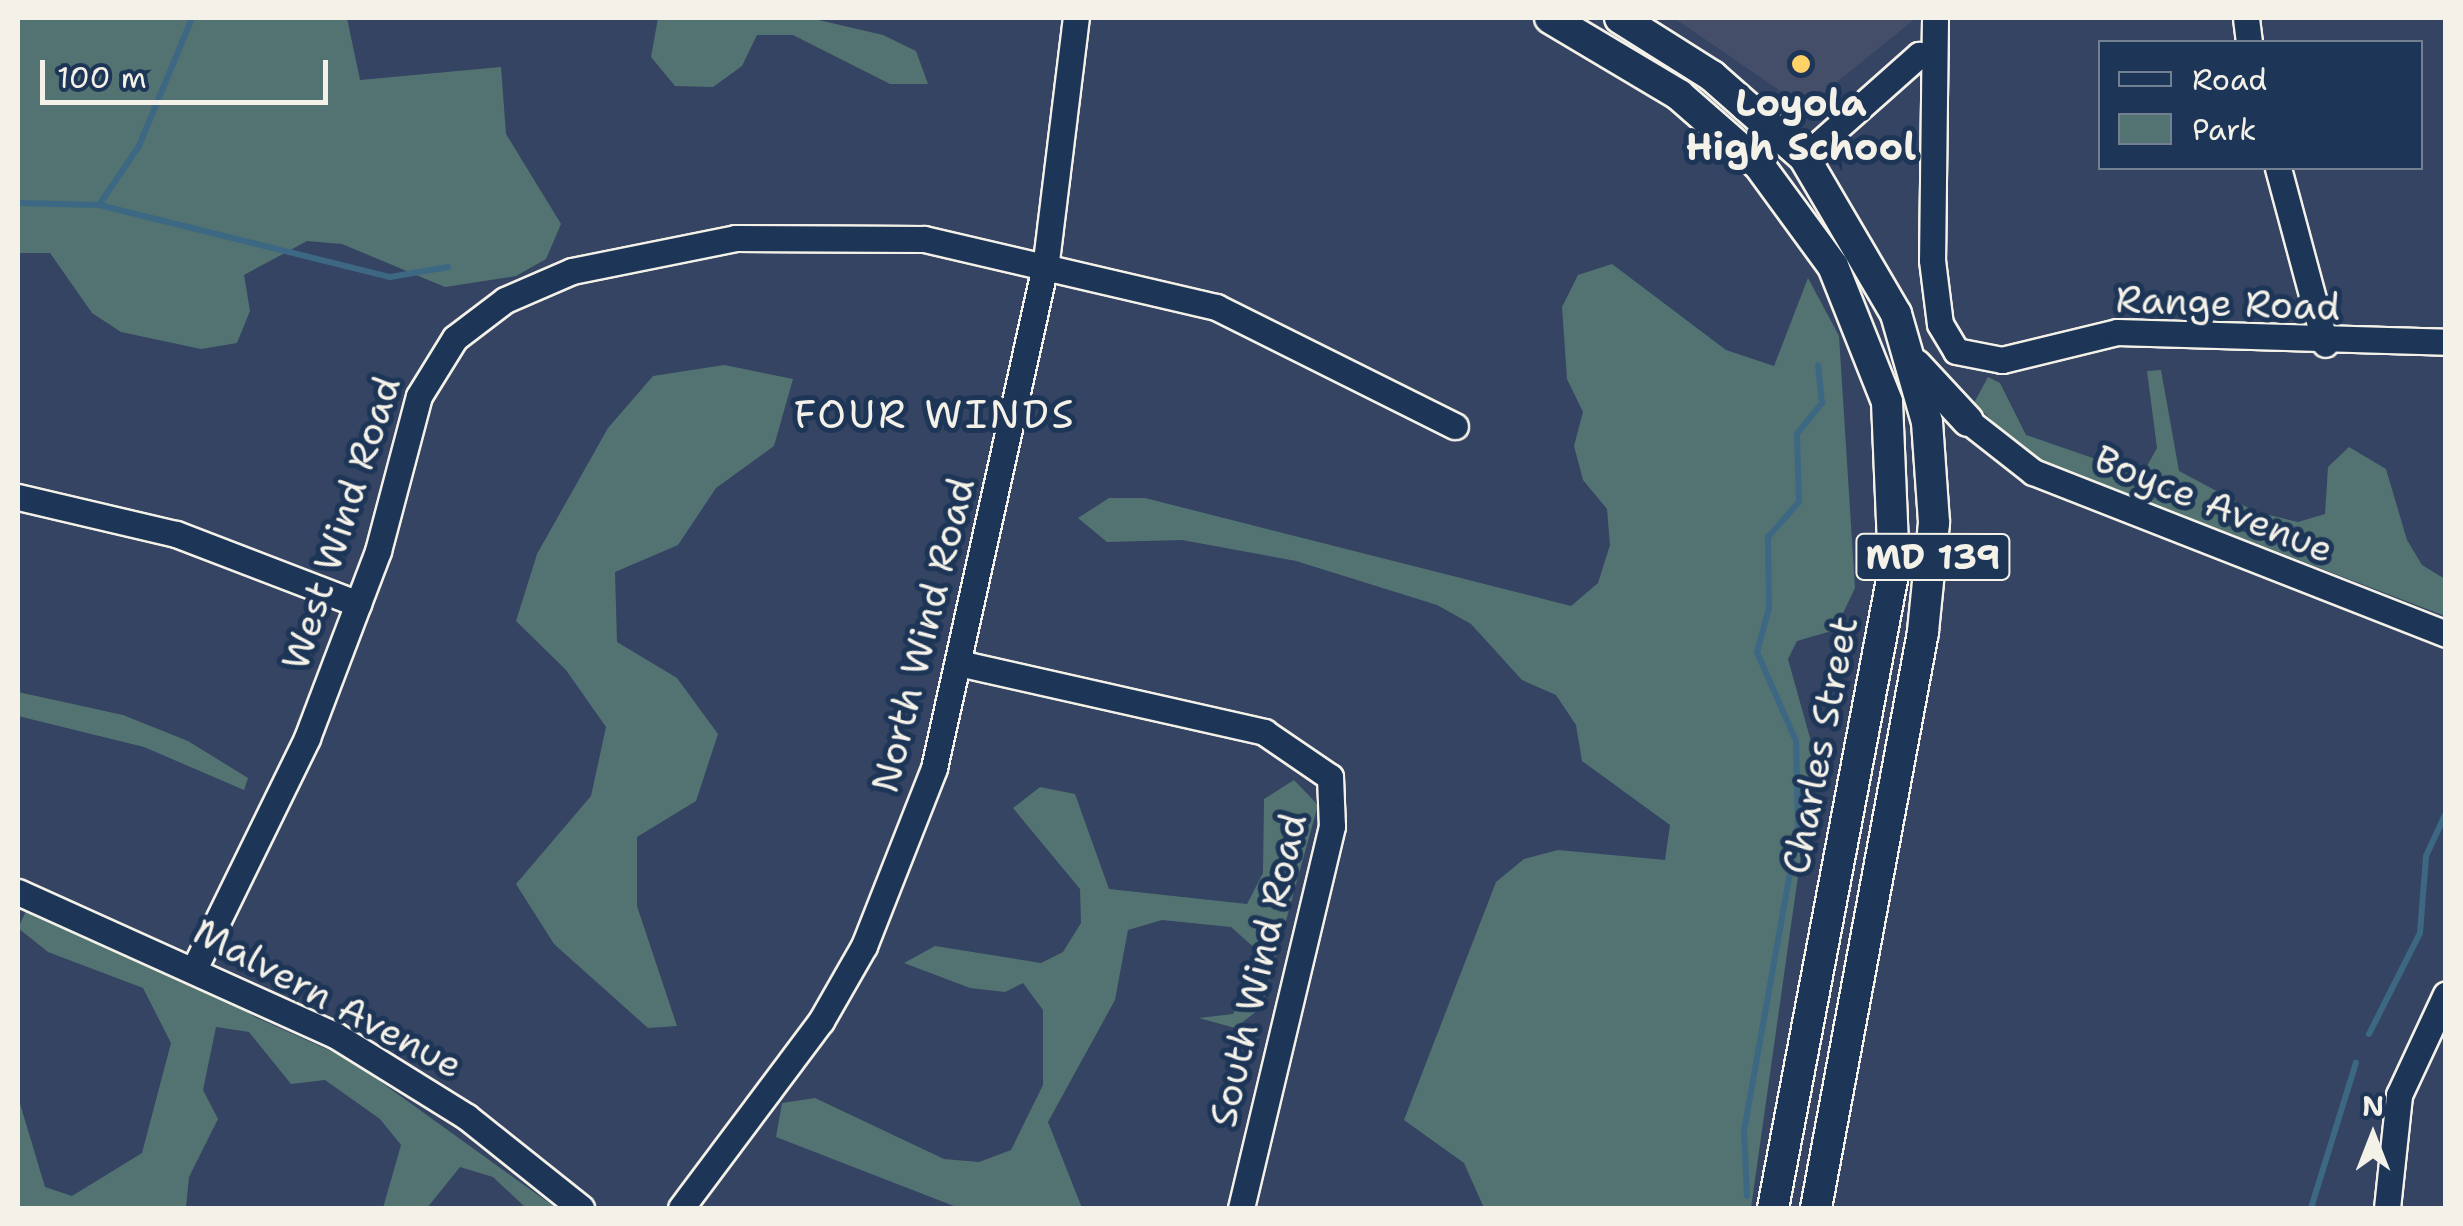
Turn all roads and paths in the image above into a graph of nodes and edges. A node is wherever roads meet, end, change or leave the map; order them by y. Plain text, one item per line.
1 (1076, 18) edge
2 (1550, 18) edge
3 (1620, 18) edge
4 (1935, 18) edge
5 (1594, 44) junction
6 (1934, 55) junction
7 (1804, 156) junction
8 (2279, 170) edge
9 (1046, 261) junction
10 (2446, 342) edge
11 (2326, 344) junction
12 (1872, 345) junction
13 (1912, 361) junction
14 (1968, 421) junction
15 (1928, 422) junction
16 (1455, 426) dead end
17 (18, 497) edge
18 (358, 604) junction
19 (2446, 634) edge
20 (963, 664) junction
21 (18, 892) edge
22 (195, 967) junction
23 (2446, 994) edge
24 (581, 1208) edge
25 (680, 1208) edge
26 (1241, 1208) edge
27 (1773, 1208) edge
28 (1816, 1208) edge
29 (2386, 1208) edge

1 - 9 street, North Wind Road
2 - 5 main road, Charles Street / MD 139
3 - 7 main road, MD 139
4 - 6 street, Range Road
5 - 7 main road
5 - 12 main road, Charles Street / MD 139
6 - 7 street
6 - 11 street, Range Road
7 - 12 main road
7 - 13 main road, MD 139
8 - 11 street
9 - 16 street, West Wind Road
9 - 18 street, West Wind Road
9 - 20 street, North Wind Road
10 - 11 street, Range Road
12 - 27 main road, Charles Street / MD 139
13 - 14 main road
13 - 15 main road, MD 139
14 - 15 main road
14 - 19 street, Boyce Avenue
15 - 28 main road, MD 139
17 - 18 street
18 - 22 street, West Wind Road
20 - 25 street, North Wind Road
20 - 26 street, South Wind Road
21 - 22 street, Malvern Avenue
22 - 24 street, Malvern Avenue
23 - 29 street

